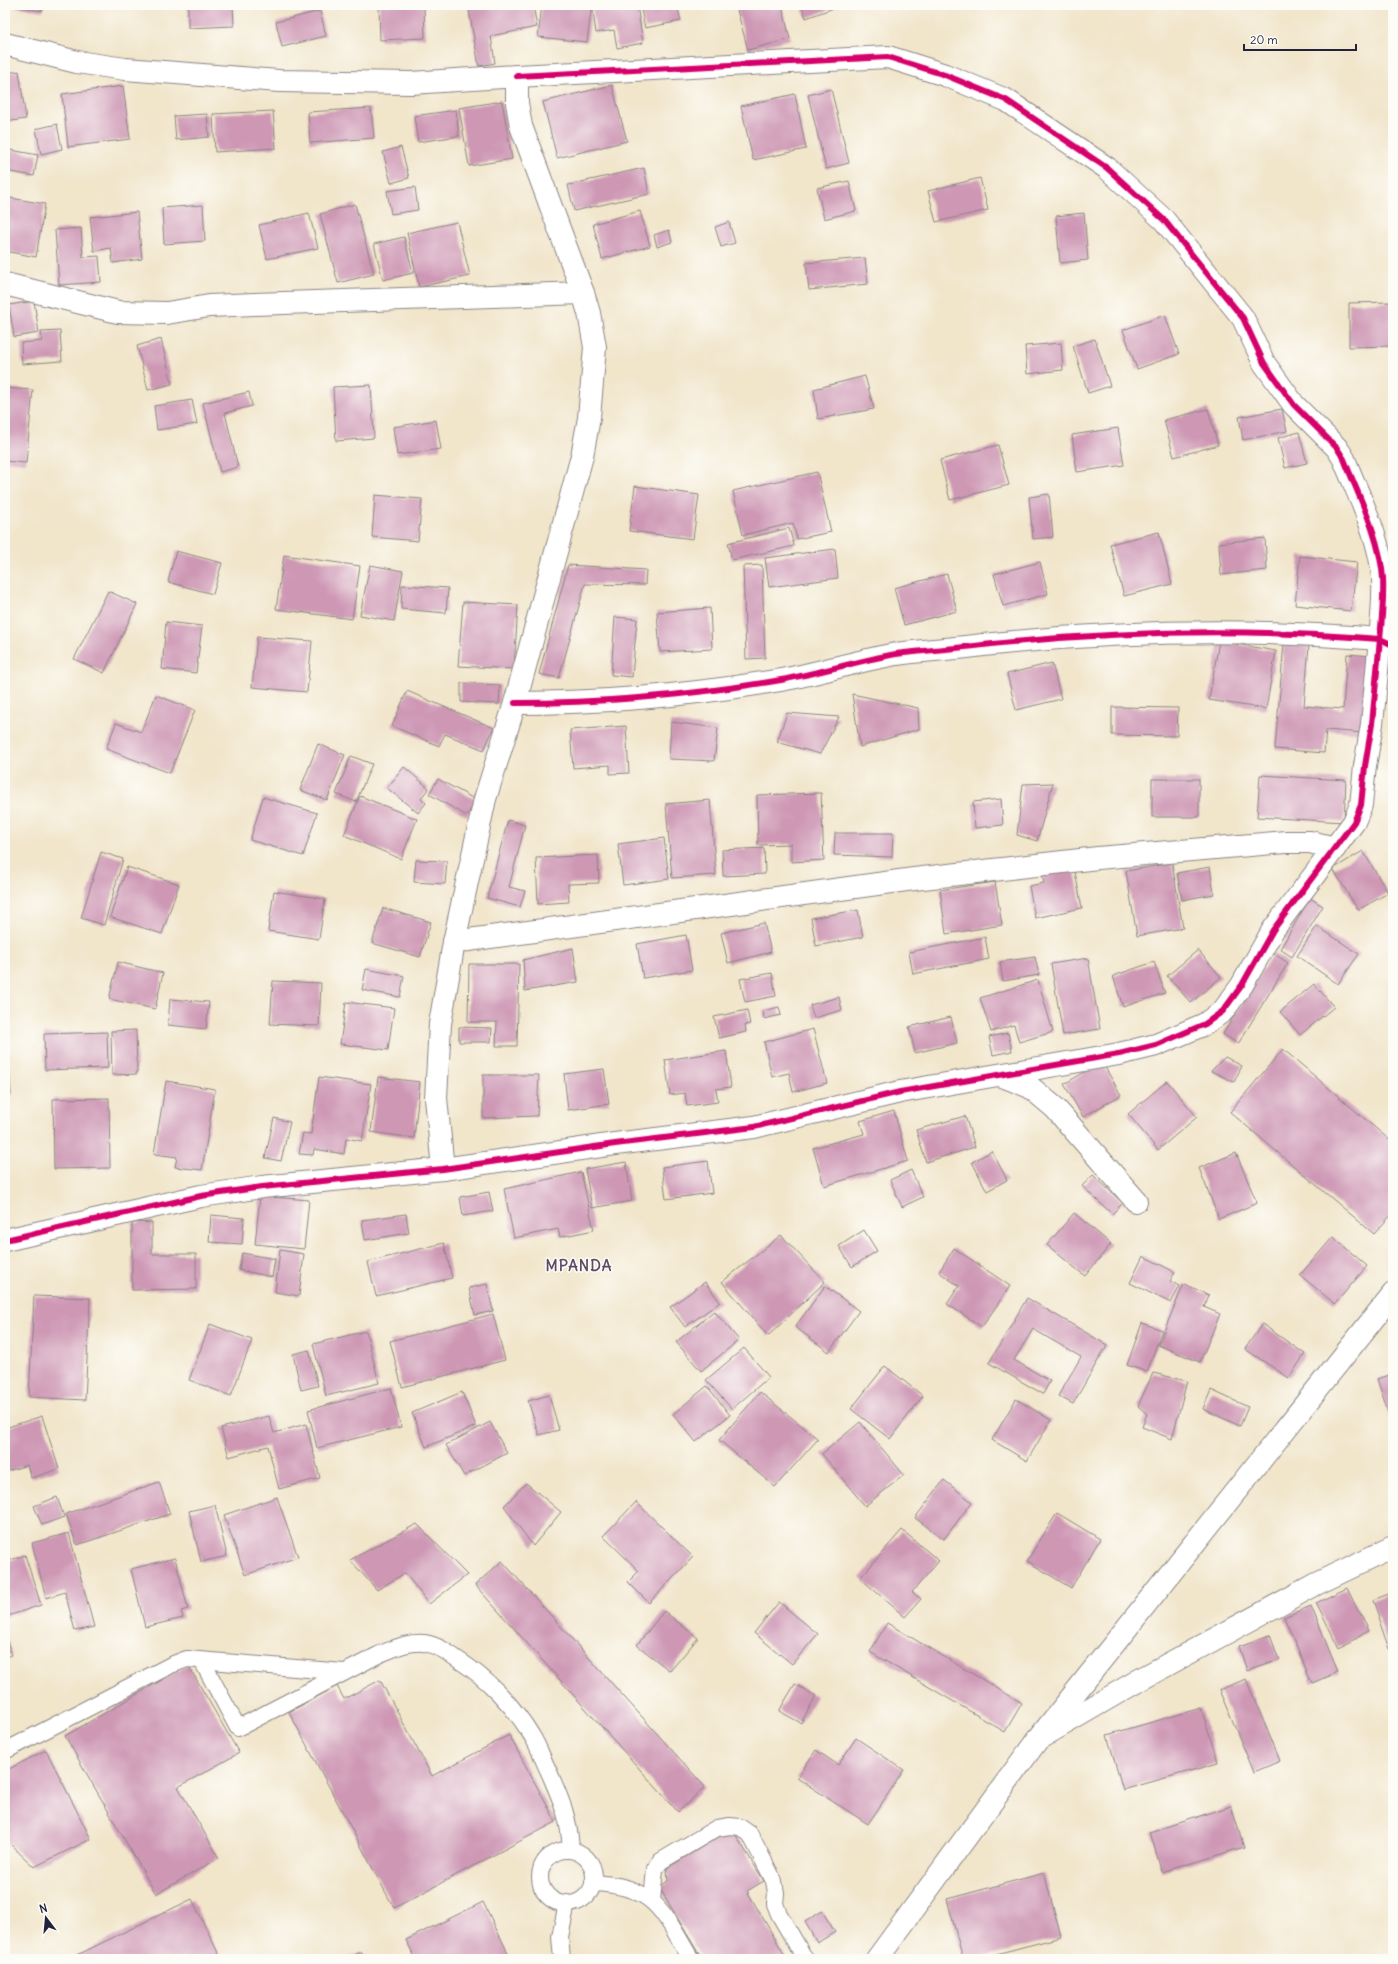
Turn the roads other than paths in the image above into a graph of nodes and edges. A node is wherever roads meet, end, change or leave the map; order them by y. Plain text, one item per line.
1 (5, 44) edge
2 (517, 76) junction
3 (5, 284) edge
4 (583, 293) junction
5 (1386, 642) edge
6 (515, 703) junction
7 (1335, 848) junction
8 (454, 942) junction
9 (1000, 1075) junction
10 (443, 1169) junction
11 (1136, 1201) dead end
12 (5, 1240) edge
13 (1393, 1294) edge
14 (1393, 1547) edge
15 (202, 1660) junction
16 (344, 1672) junction
17 (1038, 1739) junction
18 (5, 1751) edge
19 (571, 1850) junction
20 (593, 1883) junction
21 (652, 1900) junction
22 (567, 1903) junction
23 (562, 1959) edge
24 (691, 1959) edge
25 (805, 1959) edge
26 (877, 1959) edge

1 - 2 street
2 - 4 street
2 - 5 street
3 - 4 street
4 - 6 street
5 - 6 street
5 - 7 street
6 - 8 street
7 - 8 street
7 - 9 street
8 - 10 street
9 - 10 street
9 - 11 street
10 - 12 street
13 - 17 street
14 - 17 street
15 - 16 lane
15 - 16 lane
15 - 18 lane
16 - 19 lane
17 - 26 street
19 - 20 lane
19 - 22 lane
20 - 21 lane
20 - 22 lane
21 - 24 lane
21 - 25 lane
22 - 23 lane

